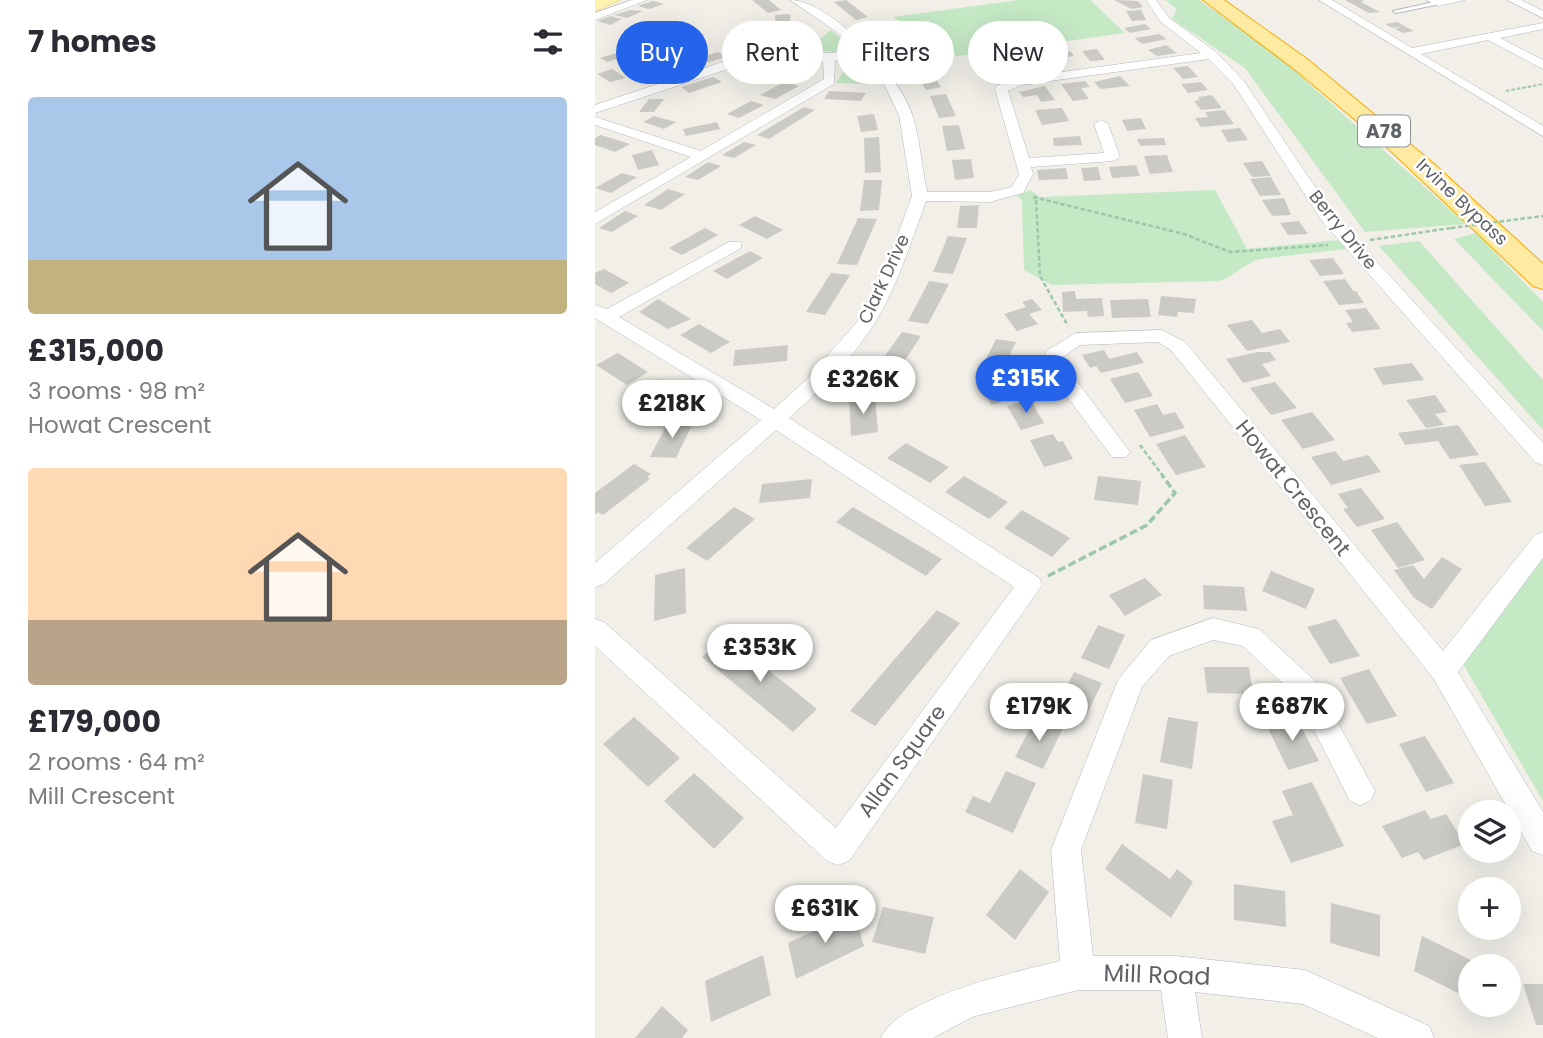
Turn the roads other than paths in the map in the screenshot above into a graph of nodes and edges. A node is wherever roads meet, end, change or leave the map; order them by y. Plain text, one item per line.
1 (611, 0) edge
2 (642, 0) edge
3 (795, 0) edge
4 (1151, 0) edge
5 (1212, 0) edge
6 (1236, 0) edge
7 (1324, 0) edge
8 (1460, 0) edge
9 (1519, 1) edge
10 (1435, 2) edge
11 (595, 6) edge
12 (1396, 11) dead end
13 (1543, 15) edge
14 (595, 17) edge
15 (1543, 26) edge
16 (837, 27) edge
17 (1490, 37) junction
18 (1411, 52) junction
19 (1212, 55) junction
20 (837, 58) edge
21 (829, 60) junction
22 (1543, 65) edge
23 (891, 84) edge
24 (668, 85) joint
25 (595, 109) edge
26 (595, 121) edge
27 (1101, 124) dead end
28 (1543, 132) edge
29 (704, 156) junction
30 (1023, 163) junction
31 (1475, 184) dead end
32 (920, 196) junction
33 (595, 219) edge
34 (735, 245) dead end
35 (1543, 280) edge
36 (601, 313) edge
37 (775, 419) junction
38 (1114, 446) road end
39 (1543, 457) edge
40 (1543, 541) edge
41 (595, 576) edge
42 (595, 629) edge
43 (1443, 671) junction
44 (1360, 791) dead end
45 (1543, 840) edge
46 (1078, 972) junction
47 (1175, 972) junction
48 (898, 1038) edge
49 (1185, 1038) edge
50 (1417, 1038) edge

1 - 11 main road
2 - 14 street
3 - 16 street, Clark Drive
4 - 19 street, Berry Drive
5 - 35 highway, Irvine Bypass / A78
6 - 31 highway, Irvine Bypass / A78
7 - 18 street
8 - 10 street
9 - 13 street
10 - 12 lane
15 - 17 street
17 - 18 street
17 - 22 street
18 - 28 street
19 - 30 street
19 - 39 street, Berry Drive
20 - 21 street
21 - 24 street
21 - 29 street
23 - 32 street, Clark Drive
24 - 25 street
26 - 29 street
27 - 30 street
29 - 33 street
30 - 32 street
32 - 37 street, Clark Drive
34 - 36 street
36 - 37 street
37 - 41 street, Clark Drive
37 - 42 street, Allan Square
38 - 43 street, Howat Crescent
40 - 43 street
43 - 45 street, Howat Crescent
44 - 46 street
46 - 47 street, Mill Road
46 - 48 street, Mill Road
47 - 49 street
47 - 50 street, Mill Road

